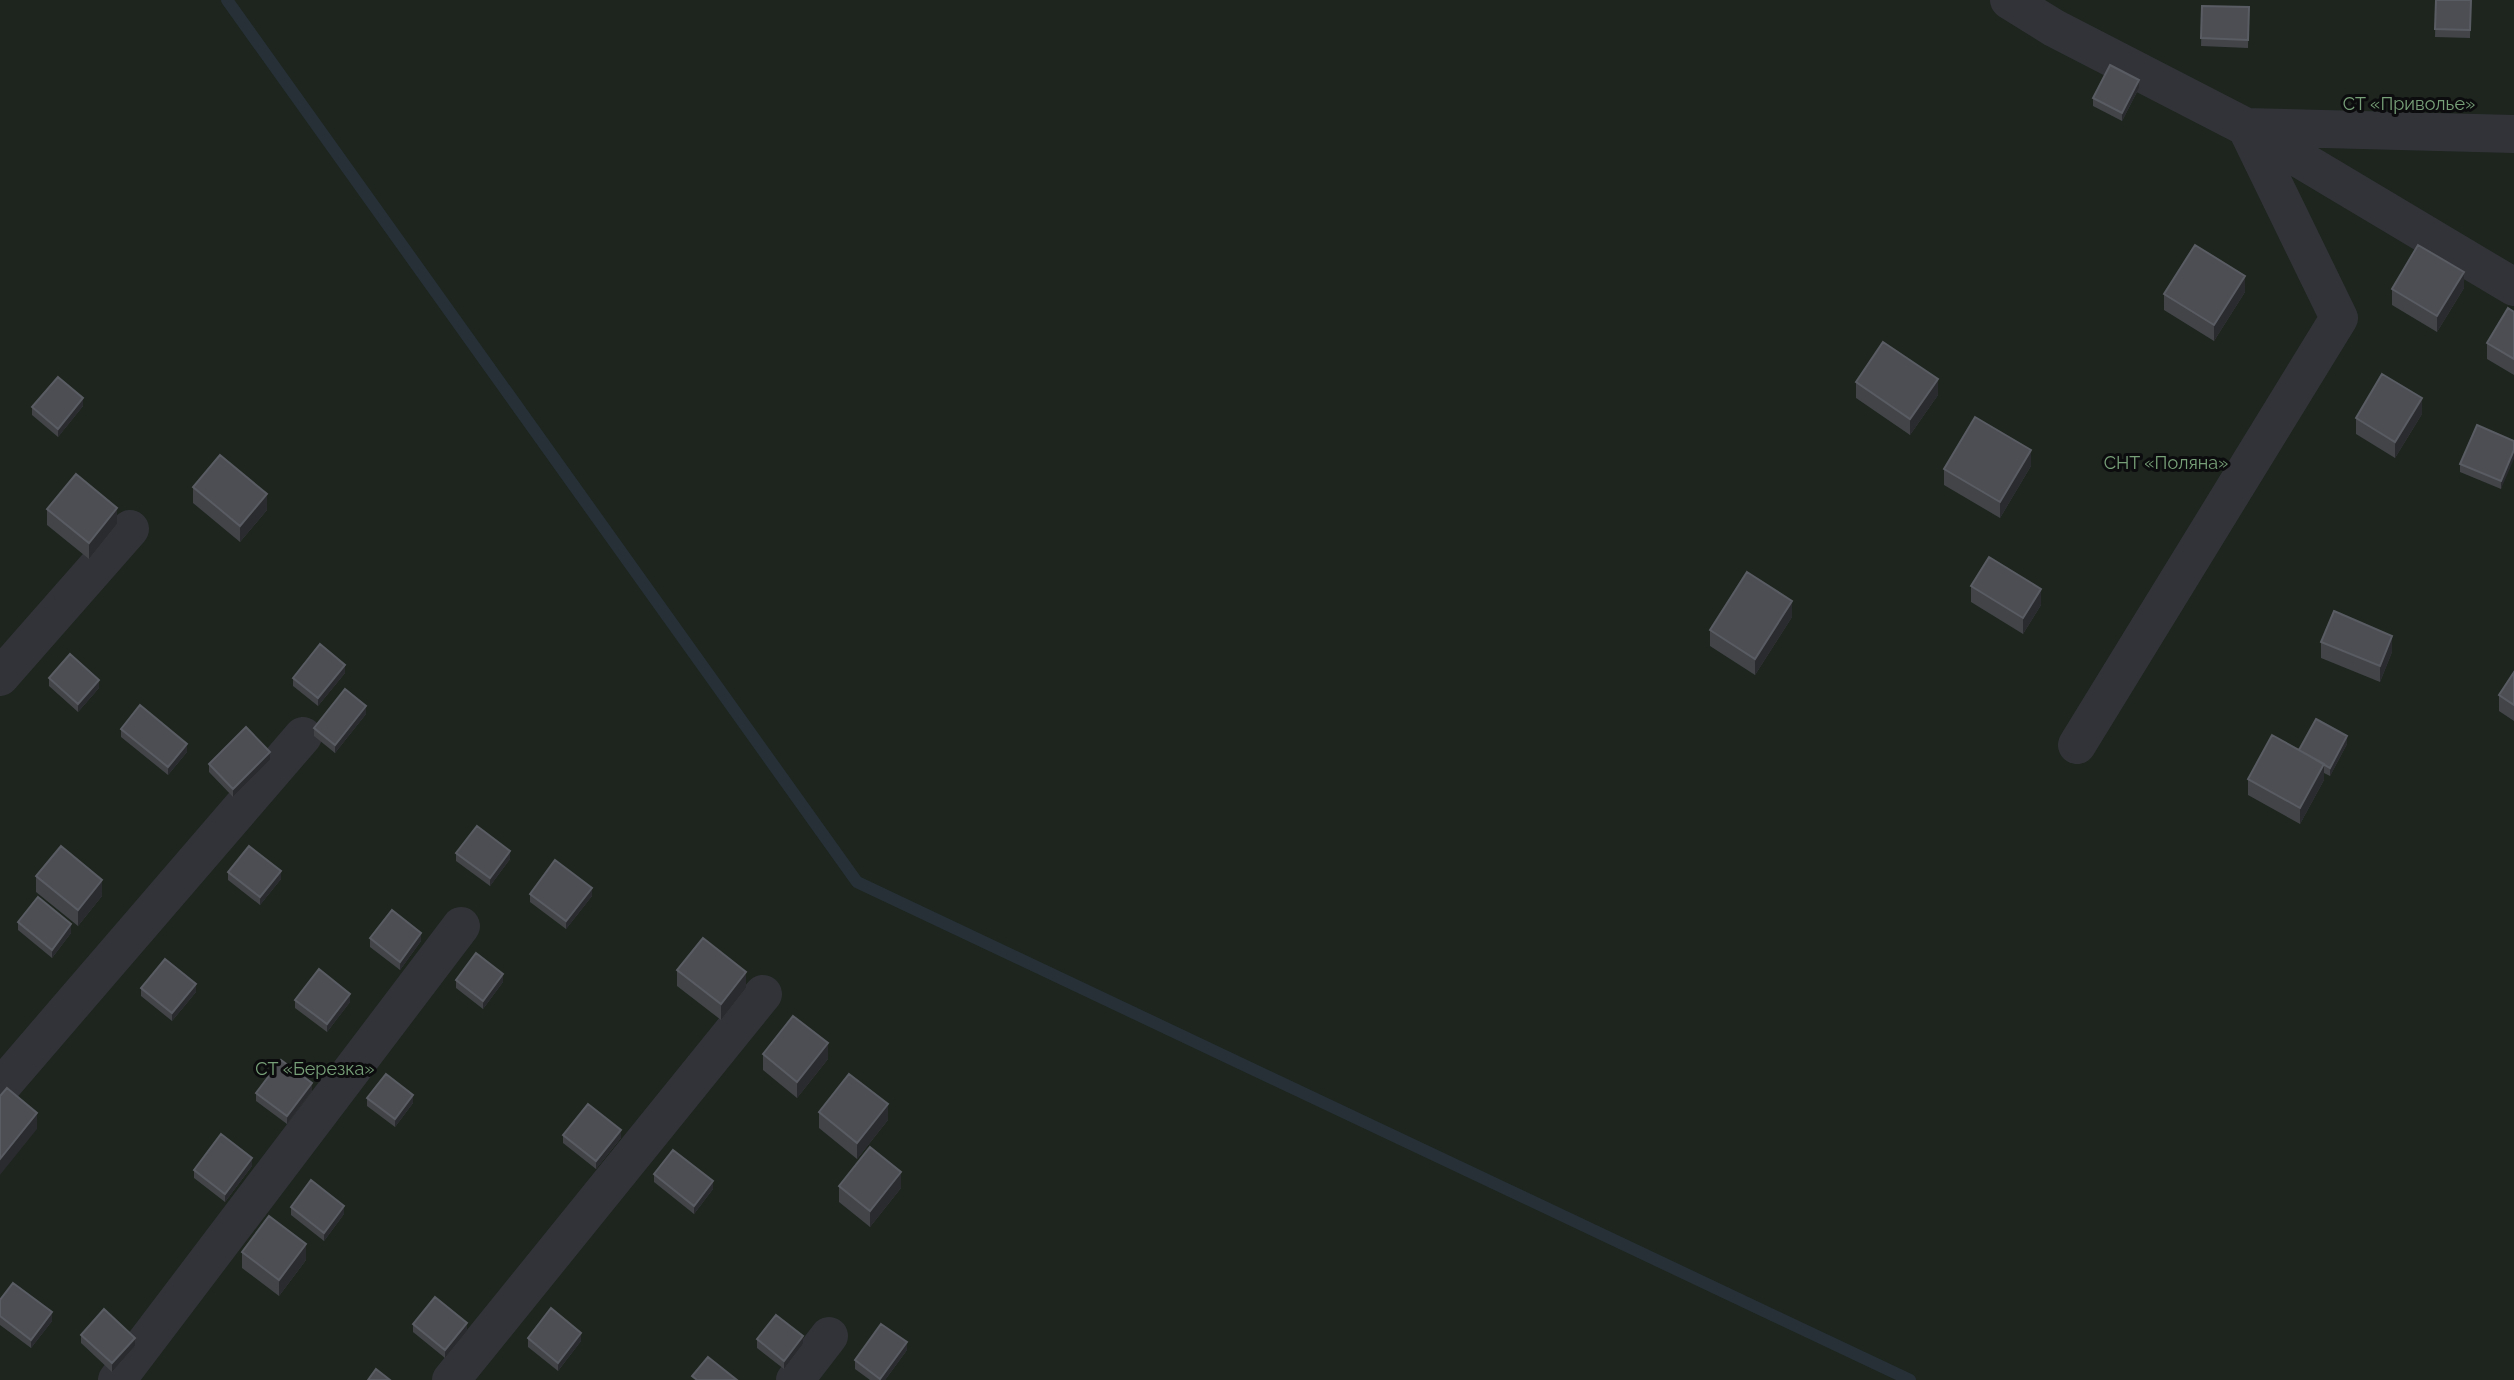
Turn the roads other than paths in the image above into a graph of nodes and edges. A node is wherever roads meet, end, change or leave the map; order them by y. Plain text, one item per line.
1 (2010, 0) edge
2 (2246, 127) junction
3 (2514, 134) edge
4 (2514, 287) edge
5 (130, 529) dead end
6 (0, 677) edge
7 (303, 736) dead end
8 (2077, 745) dead end
9 (461, 926) dead end
10 (763, 994) dead end
11 (0, 1088) edge
12 (830, 1336) dead end
13 (117, 1380) edge
14 (450, 1380) edge
15 (795, 1380) edge

1 - 2 street
2 - 3 street
2 - 4 street
2 - 8 street
5 - 6 street
7 - 11 street
9 - 13 street
10 - 14 street
12 - 15 street

